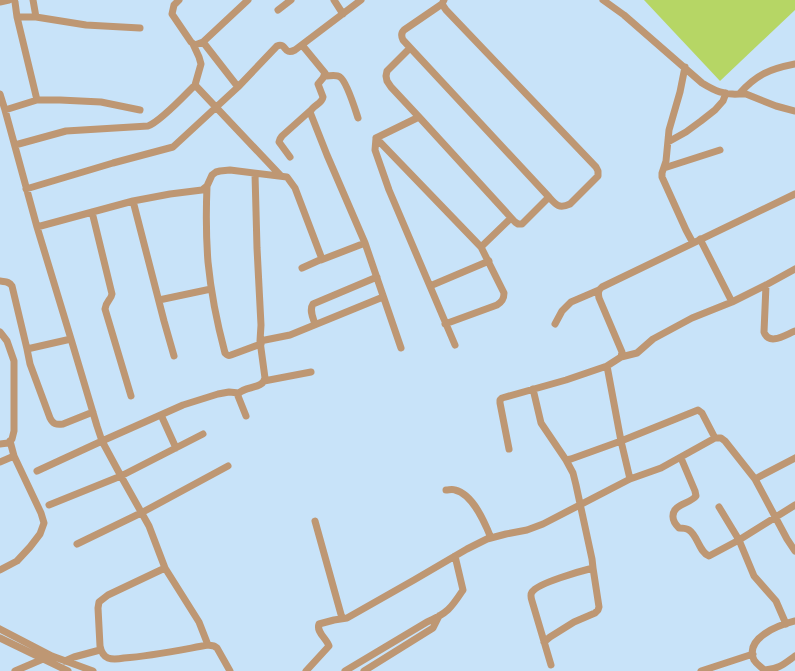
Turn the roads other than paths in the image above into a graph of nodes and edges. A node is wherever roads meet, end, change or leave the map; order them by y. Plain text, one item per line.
1 (9, 0) edge
2 (14, 0) edge
3 (33, 0) edge
4 (179, 0) edge
5 (248, 0) edge
6 (291, 0) edge
7 (334, 0) edge
8 (361, 0) edge
9 (603, 0) edge
10 (0, 2) edge
11 (443, 2) edge
12 (278, 10) dead end
13 (343, 14) junction
14 (17, 17) junction
15 (36, 17) junction
16 (140, 28) dead end
17 (203, 42) junction
18 (193, 44) junction
19 (302, 45) junction
20 (410, 48) junction
21 (795, 64) edge
22 (685, 68) junction
23 (325, 76) junction
24 (195, 85) junction
25 (238, 87) junction
26 (726, 93) junction
27 (0, 94) edge
28 (740, 94) junction
29 (37, 100) junction
30 (1, 103) edge
31 (216, 107) junction
32 (5, 110) junction
33 (140, 110) dead end
34 (311, 110) junction
35 (795, 111) edge
36 (419, 117) junction
37 (358, 118) dead end
38 (376, 138) junction
39 (668, 142) junction
40 (15, 145) junction
41 (720, 150) dead end
42 (290, 157) dead end
43 (664, 168) junction
44 (255, 174) junction
45 (281, 176) junction
46 (207, 186) junction
47 (26, 189) junction
48 (795, 194) edge
49 (549, 197) junction
50 (133, 202) junction
51 (92, 212) junction
52 (511, 218) junction
53 (37, 227) junction
54 (700, 239) junction
55 (365, 243) junction
56 (692, 243) junction
57 (482, 247) junction
58 (321, 260) junction
59 (489, 261) junction
60 (302, 268) dead end
61 (795, 269) edge
62 (377, 277) junction
63 (0, 281) edge
64 (766, 285) junction
65 (430, 286) junction
66 (211, 289) junction
67 (599, 290) junction
68 (383, 297) junction
69 (159, 300) junction
70 (732, 302) junction
71 (315, 324) junction
72 (445, 324) junction
73 (555, 324) dead end
74 (795, 331) edge
75 (0, 332) edge
76 (71, 339) junction
77 (260, 343) junction
78 (454, 345) dead end
79 (401, 348) dead end
80 (27, 349) junction
81 (174, 356) dead end
82 (621, 357) junction
83 (607, 366) junction
84 (311, 372) dead end
85 (264, 381) junction
86 (533, 389) junction
87 (239, 393) junction
88 (130, 396) dead end
89 (93, 412) junction
90 (161, 414) junction
91 (246, 416) dead end
92 (203, 434) dead end
93 (715, 438) junction
94 (102, 440) junction
95 (10, 441) junction
96 (621, 441) junction
97 (0, 444) edge
98 (176, 448) junction
99 (509, 449) dead end
100 (14, 456) junction
101 (681, 458) junction
102 (795, 458) edge
103 (566, 460) junction
104 (0, 462) edge
105 (228, 466) dead end
106 (37, 471) dead end
107 (121, 476) junction
108 (630, 479) junction
109 (755, 479) junction
110 (446, 490) dead end
111 (48, 505) dead end
112 (580, 505) junction
113 (795, 505) edge
114 (719, 507) dead end
115 (142, 513) junction
116 (775, 517) junction
117 (315, 521) dead end
118 (491, 538) junction
119 (739, 540) junction
120 (77, 544) dead end
121 (795, 551) edge
122 (455, 556) junction
123 (165, 568) junction
124 (593, 568) junction
125 (0, 570) edge
126 (439, 616) junction
127 (342, 618) junction
128 (795, 621) edge
129 (786, 624) junction
130 (0, 629) edge
131 (0, 638) edge
132 (544, 642) junction
133 (208, 645) junction
134 (100, 650) junction
135 (753, 654) junction
136 (795, 656) edge
137 (43, 660) junction
138 (65, 661) junction
139 (551, 665) dead end
140 (765, 670) edge
141 (15, 671) edge
142 (68, 671) edge
143 (93, 671) edge
144 (230, 671) edge
145 (306, 671) edge
146 (345, 671) edge
147 (364, 671) edge
148 (701, 671) edge

1 - 10 street
2 - 14 street
3 - 15 street
4 - 18 street
5 - 17 street
6 - 12 street
7 - 13 street
8 - 13 street
9 - 22 street
11 - 20 street
11 - 49 street
13 - 19 street
14 - 15 street
14 - 29 street
15 - 16 street
17 - 18 street
17 - 25 street
18 - 24 street
19 - 23 street
19 - 25 street
20 - 36 street
20 - 49 street
21 - 28 street
22 - 26 street
22 - 39 street
23 - 34 street
23 - 37 street
24 - 31 street
24 - 40 street
25 - 31 street
26 - 28 street
26 - 39 street
27 - 30 street
28 - 35 street
29 - 32 street
29 - 33 street
30 - 32 street
31 - 45 street
31 - 47 street
32 - 40 street
34 - 42 street
34 - 55 street
36 - 38 street
36 - 52 street
38 - 57 street
38 - 65 street
39 - 43 street
40 - 47 street
41 - 43 street
43 - 56 street
44 - 45 street
44 - 46 street
44 - 77 street
45 - 58 street
46 - 50 street
46 - 66 street
47 - 53 street
48 - 54 street
49 - 52 street
50 - 51 street
50 - 69 street
51 - 53 street
51 - 88 street
52 - 57 street
53 - 76 street
54 - 56 street
54 - 70 street
55 - 58 street
55 - 62 street
56 - 67 street
57 - 59 street
58 - 60 street
59 - 65 street
59 - 72 street
61 - 64 street
62 - 68 street
62 - 71 street
63 - 80 street
64 - 70 street
64 - 74 street
65 - 72 street
66 - 69 street
66 - 77 street
67 - 73 street
67 - 82 street
68 - 71 street
68 - 79 street
69 - 81 street
70 - 82 street
71 - 77 street
72 - 78 street
75 - 95 street
76 - 80 street
76 - 89 street
77 - 85 street
80 - 89 street
82 - 83 street
83 - 86 street
83 - 96 street
84 - 85 street
85 - 87 street
86 - 99 street
86 - 103 street
87 - 90 street
87 - 91 street
89 - 94 street
90 - 94 street
90 - 98 street
92 - 98 street
93 - 96 street
93 - 101 street
93 - 109 street
94 - 106 street
94 - 107 street
95 - 97 street
95 - 100 street
96 - 103 street
96 - 108 street
98 - 107 street
100 - 104 street
100 - 125 street
101 - 108 street
101 - 119 street
102 - 109 street
103 - 112 street
105 - 115 street
107 - 111 street
107 - 115 street
108 - 112 street
109 - 116 street
110 - 118 street
112 - 118 street
112 - 124 street
113 - 116 street
114 - 119 street
115 - 120 street
115 - 123 street
116 - 119 street
116 - 121 street
117 - 127 street
118 - 122 street
119 - 129 street
122 - 126 street
122 - 127 street
123 - 133 street
123 - 134 street
124 - 132 street
124 - 132 street
126 - 146 street
126 - 147 street
127 - 145 street
128 - 129 street
129 - 135 street
130 - 138 street
131 - 137 street
132 - 139 street
133 - 134 street
133 - 144 street
134 - 138 street
135 - 140 street
135 - 148 street
136 - 140 street
137 - 141 street
137 - 142 street
138 - 143 street

